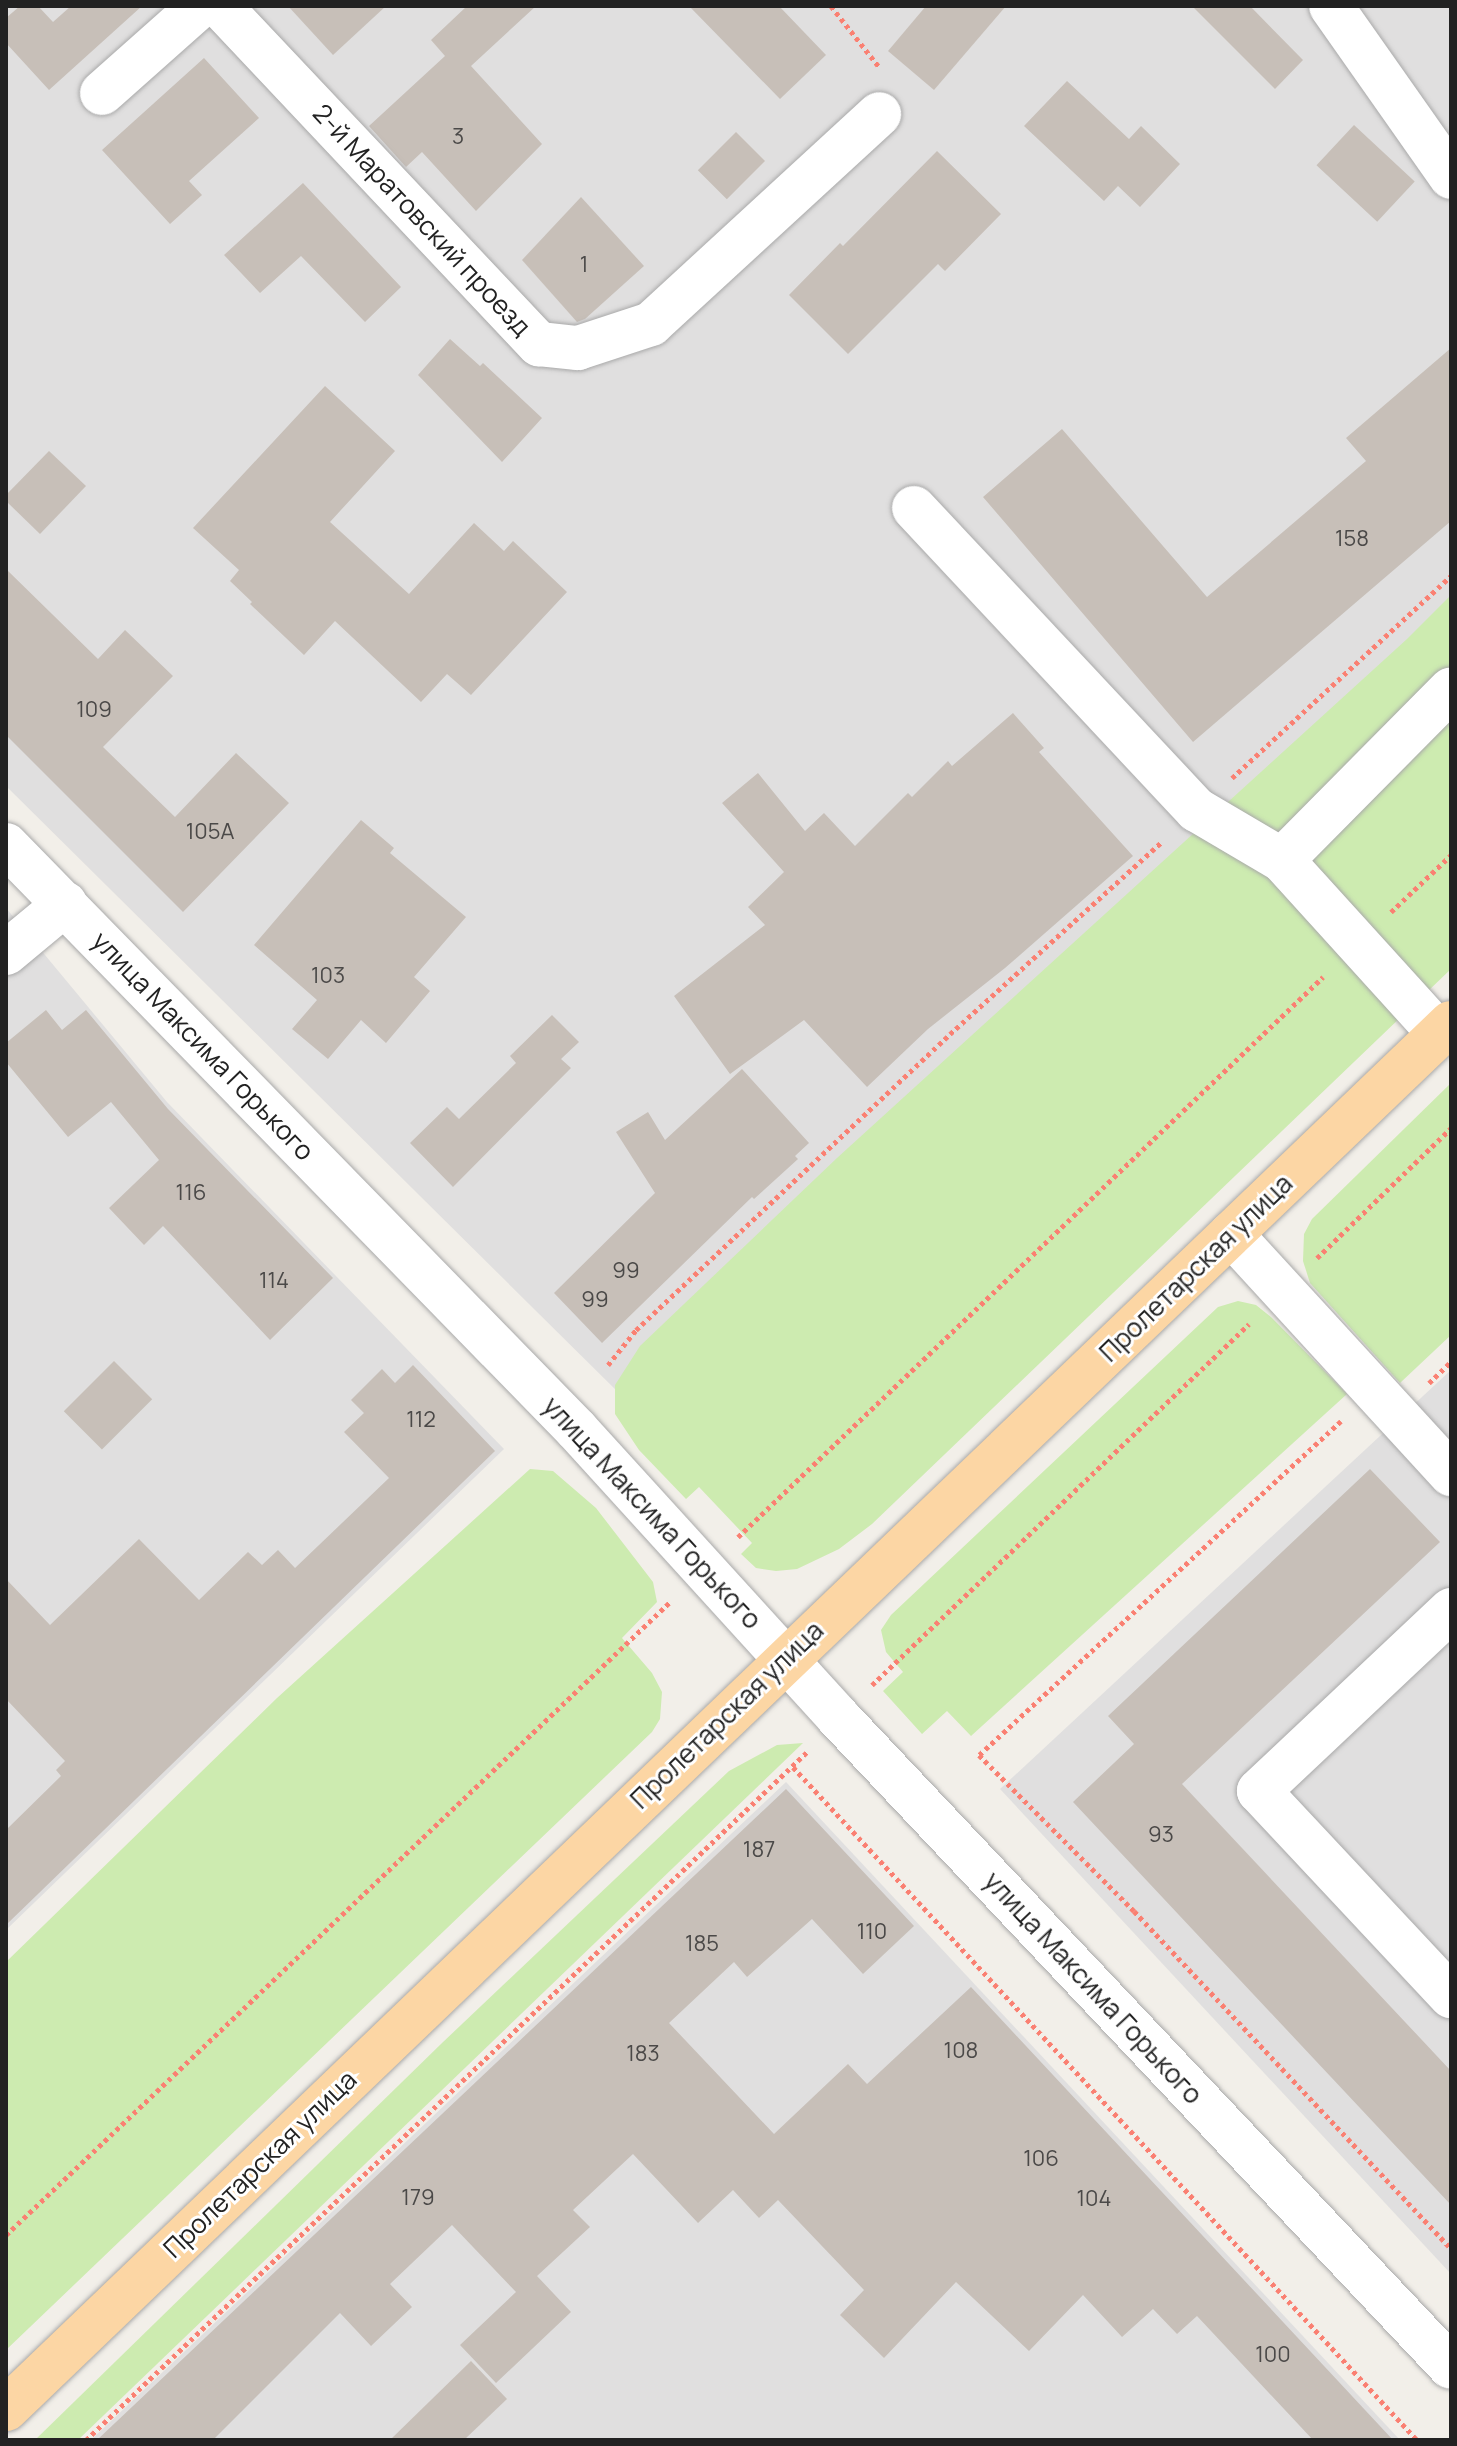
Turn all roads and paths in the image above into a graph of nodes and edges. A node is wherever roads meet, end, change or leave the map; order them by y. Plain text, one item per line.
1 (200, 6) edge
2 (220, 6) edge
3 (831, 6) edge
4 (1331, 6) edge
5 (102, 93) dead end
6 (879, 114) joint
7 (1451, 177) edge
8 (914, 508) dead end
9 (1451, 576) edge
10 (1451, 689) edge
11 (1197, 810) junction
12 (6, 845) edge
13 (1282, 860) junction
14 (65, 904) junction
15 (6, 953) edge
16 (1445, 1029) edge
17 (1451, 1128) edge
18 (1231, 1234) junction
19 (1283, 1290) junction
20 (1451, 1362) edge
21 (608, 1365) dead end
22 (1396, 1414) junction
23 (1451, 1474) edge
24 (1451, 1610) edge
25 (785, 1659) junction
26 (838, 1717) junction
27 (793, 1767) junction
28 (1451, 1996) edge
29 (1451, 2249) edge
30 (1451, 2367) edge
31 (6, 2409) edge
32 (86, 2440) edge
33 (1417, 2440) edge

1 - 5 street
2 - 6 street, 2-й Маратовский проезд
3 - 6 path
4 - 7 street
8 - 11 street
9 - 11 path
10 - 13 street
11 - 13 street
11 - 21 path
12 - 14 street, улица Максима Горького
13 - 16 street
14 - 15 street
14 - 25 street, улица Максима Горького
16 - 18 main road, Пролетарская улица
17 - 19 path
18 - 19 street
18 - 25 main road, Пролетарская улица
19 - 22 street
19 - 26 path
20 - 22 path
22 - 23 street
22 - 29 path
24 - 28 street
25 - 26 street, улица Максима Горького
25 - 31 main road, Пролетарская улица
26 - 27 path
26 - 30 street, улица Максима Горького
27 - 32 path
27 - 33 path

